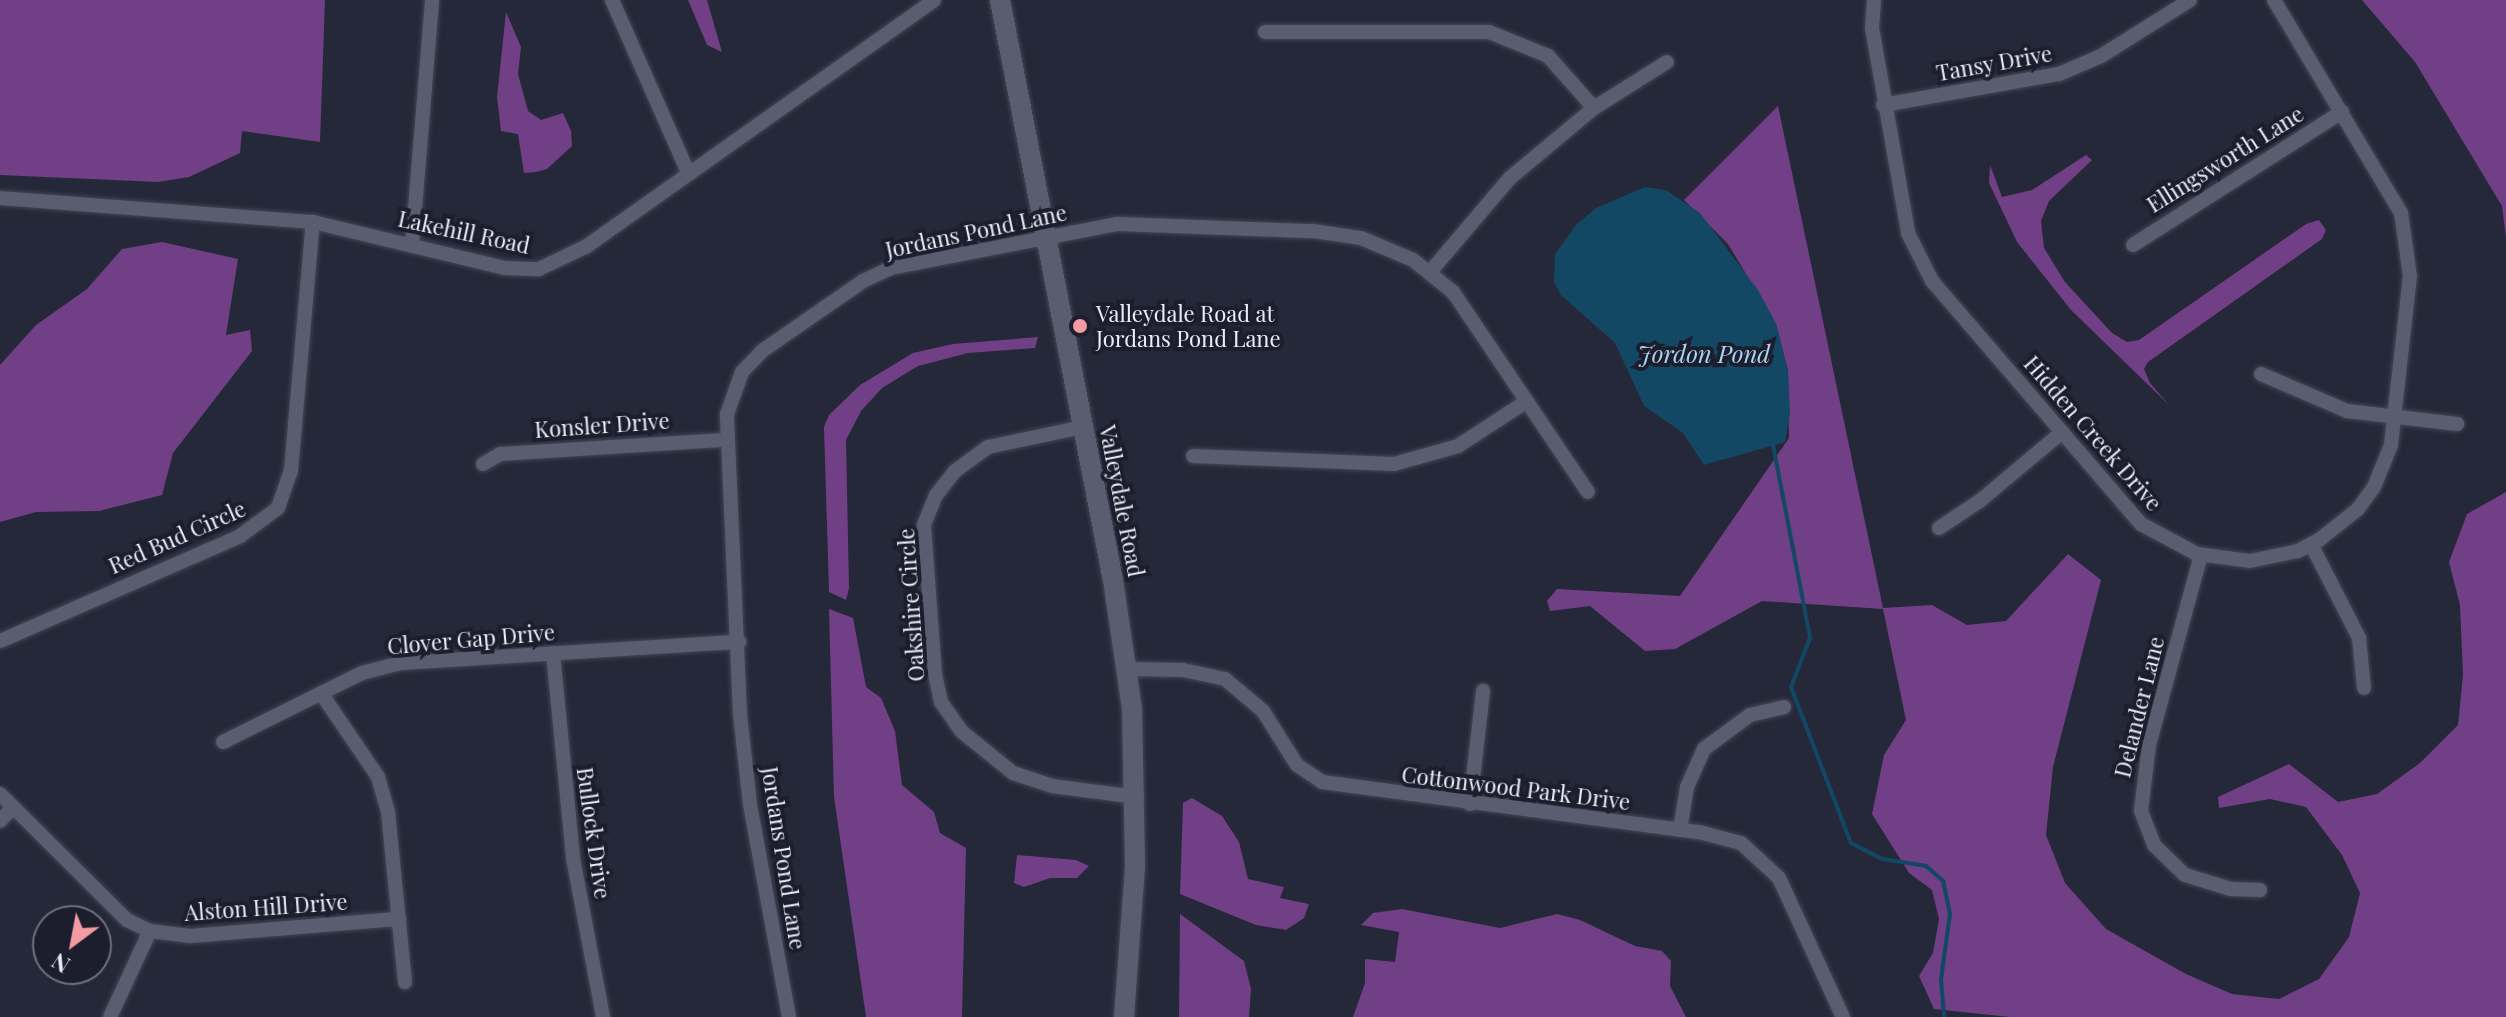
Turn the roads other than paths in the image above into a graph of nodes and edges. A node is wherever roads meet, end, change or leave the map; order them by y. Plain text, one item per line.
1 (432, 0) edge
2 (612, 0) edge
3 (934, 0) edge
4 (1000, 0) edge
5 (1874, 0) edge
6 (2190, 0) edge
7 (2274, 0) edge
8 (1265, 32) dead end
9 (1667, 62) dead end
10 (1883, 105) junction
11 (1594, 108) junction
12 (2342, 112) junction
13 (688, 172) junction
14 (0, 198) edge
15 (313, 222) junction
16 (1047, 237) junction
17 (412, 245) junction
18 (2133, 245) dead end
19 (1431, 271) junction
20 (2261, 374) dead end
21 (1527, 401) junction
22 (2395, 419) junction
23 (2457, 424) dead end
24 (1083, 427) junction
25 (2062, 432) junction
26 (725, 440) junction
27 (1193, 456) dead end
28 (483, 464) dead end
29 (1588, 492) dead end
30 (1939, 528) dead end
31 (2311, 544) junction
32 (2201, 555) junction
33 (0, 641) edge
34 (739, 642) junction
35 (553, 653) junction
36 (1127, 669) junction
37 (2364, 688) dead end
38 (1483, 691) dead end
39 (321, 693) junction
40 (1784, 707) dead end
41 (223, 742) dead end
42 (0, 794) edge
43 (1137, 797) junction
44 (1470, 804) junction
45 (13, 807) junction
46 (0, 821) edge
47 (1680, 830) junction
48 (2260, 890) dead end
49 (399, 919) junction
50 (150, 931) junction
51 (405, 982) dead end
52 (110, 1017) edge
53 (603, 1017) edge
54 (789, 1017) edge
55 (1124, 1017) edge
56 (1843, 1017) edge

1 - 17 street
2 - 13 street
3 - 13 street, Lakehill Road
4 - 16 street, Valleydale Road
5 - 10 street, Hidden Creek Drive
6 - 10 street, Tansy Drive
7 - 12 street, Hidden Creek Drive
8 - 11 street
9 - 11 street
10 - 25 street, Hidden Creek Drive
11 - 19 street
12 - 18 street, Ellingsworth Lane
12 - 22 street, Hidden Creek Drive
13 - 17 street, Lakehill Road
14 - 15 street, Lakehill Road
15 - 17 street, Lakehill Road
15 - 33 street, Red Bud Circle
16 - 19 street, Jordans Pond Lane
16 - 24 street, Valleydale Road
16 - 26 street, Jordans Pond Lane
19 - 21 street, Jordans Pond Lane
20 - 22 street
21 - 27 street
21 - 29 street, Jordans Pond Lane
22 - 23 street
22 - 31 street, Hidden Creek Drive
24 - 36 street, Valleydale Road
24 - 43 street, Oakshire Circle
25 - 30 street
25 - 32 street, Hidden Creek Drive
26 - 28 street, Konsler Drive
26 - 34 street, Jordans Pond Lane
31 - 32 street, Hidden Creek Drive
31 - 37 street
32 - 48 street, Delander Lane
34 - 35 street, Clover Gap Drive
34 - 54 street, Jordans Pond Lane
35 - 39 street, Clover Gap Drive
35 - 53 street, Bullock Drive
36 - 43 street, Valleydale Road
36 - 44 street, Cottonwood Park Drive
38 - 44 street
39 - 41 street, Clover Gap Drive
39 - 49 street
40 - 47 street
42 - 45 street, Alston Hill Drive
43 - 55 street, Valleydale Road
44 - 47 street, Cottonwood Park Drive
45 - 46 street
45 - 50 street, Alston Hill Drive
47 - 56 street, Cottonwood Park Drive
49 - 50 street, Alston Hill Drive
49 - 51 street
50 - 52 street

